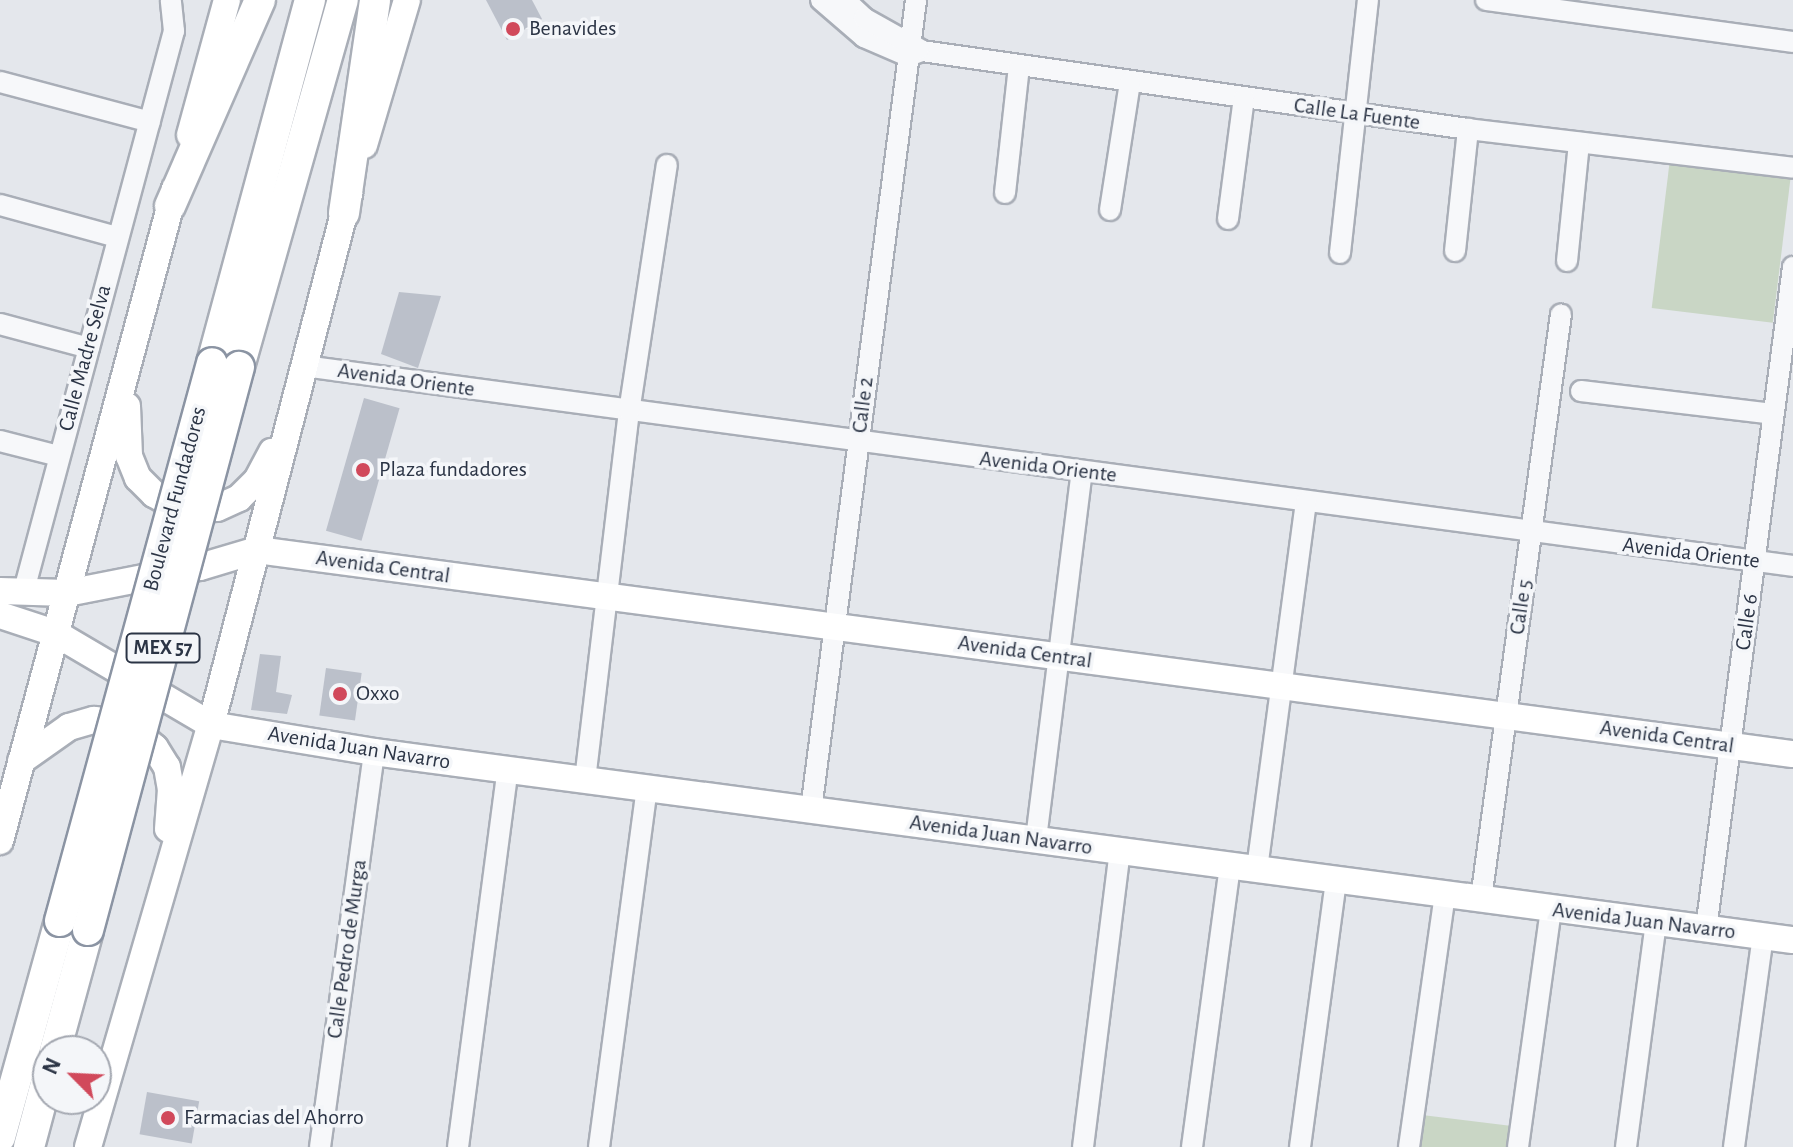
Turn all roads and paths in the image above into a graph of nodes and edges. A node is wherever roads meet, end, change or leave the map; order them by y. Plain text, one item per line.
1 (170, 0) edge
2 (227, 0) edge
3 (260, 0) edge
4 (310, 0) edge
5 (343, 0) edge
6 (375, 0) edge
7 (407, 0) edge
8 (821, 0) edge
9 (845, 0) edge
10 (916, 0) edge
11 (1368, 0) edge
12 (1486, 0) edge
13 (1793, 42) edge
14 (913, 50) junction
15 (1019, 67) junction
16 (0, 82) edge
17 (1130, 82) junction
18 (1244, 98) junction
19 (1355, 113) junction
20 (150, 122) junction
21 (1468, 129) junction
22 (1579, 143) junction
23 (667, 165) dead end
24 (1793, 168) edge
25 (1005, 193) dead end
26 (0, 205) edge
27 (170, 206) junction
28 (1110, 210) dead end
29 (344, 213) junction
30 (1228, 219) dead end
31 (117, 237) junction
32 (1455, 251) dead end
33 (1340, 253) dead end
34 (1567, 261) dead end
35 (1793, 267) edge
36 (1561, 314) dead end
37 (0, 324) edge
38 (1788, 344) edge
39 (89, 348) junction
40 (129, 362) junction
41 (225, 365) junction
42 (304, 366) junction
43 (1581, 391) dead end
44 (295, 404) junction
45 (629, 412) junction
46 (1773, 414) junction
47 (0, 441) edge
48 (859, 442) junction
49 (59, 456) junction
50 (1082, 471) junction
51 (1306, 502) junction
52 (1532, 532) junction
53 (257, 550) junction
54 (1755, 561) junction
55 (1793, 566) edge
56 (11, 592) edge
57 (67, 593) junction
58 (607, 597) junction
59 (0, 615) edge
60 (835, 627) junction
61 (55, 633) junction
62 (1058, 657) junction
63 (1281, 686) junction
64 (1506, 716) junction
65 (211, 725) junction
66 (1730, 746) junction
67 (374, 752) junction
68 (1793, 754) edge
69 (21, 761) junction
70 (508, 769) junction
71 (585, 780) junction
72 (647, 788) junction
73 (811, 810) junction
74 (1036, 839) junction
75 (0, 841) edge
76 (1120, 851) junction
77 (1230, 865) junction
78 (1257, 869) junction
79 (1336, 879) junction
80 (1445, 895) junction
81 (1481, 899) junction
82 (159, 900) junction
83 (1551, 908) junction
84 (1656, 923) junction
85 (74, 925) junction
86 (1706, 929) junction
87 (1763, 936) junction
88 (1793, 940) edge
89 (57, 1035) edge
90 (38, 1115) edge
91 (0, 1137) edge
92 (29, 1147) edge
93 (88, 1147) edge
94 (320, 1147) edge
95 (458, 1147) edge
96 (599, 1147) edge
97 (1083, 1147) edge
98 (1192, 1147) edge
99 (1300, 1147) edge
100 (1409, 1147) edge
101 (1518, 1147) edge
102 (1626, 1147) edge
103 (1734, 1147) edge

1 - 20 street, Calle Madre Selva
2 - 27 main road
3 - 27 highway
4 - 41 highway, Boulevard Fundadores / MEX 57
5 - 41 highway, Boulevard Fundadores / MEX 57
6 - 29 highway
7 - 29 main road
8 - 14 street, Calle La Fuente
9 - 14 street, Calle La Fuente
10 - 14 street, Calle 2
11 - 19 street
12 - 13 street
14 - 15 street, Calle La Fuente
14 - 48 street, Calle 2
15 - 17 street, Calle La Fuente
15 - 25 street
16 - 20 street
17 - 18 street, Calle La Fuente
17 - 28 street
18 - 19 street, Calle La Fuente
18 - 30 street
19 - 21 street, Calle La Fuente
19 - 33 street
20 - 31 street, Calle Madre Selva
21 - 22 street, Calle La Fuente
21 - 32 street
22 - 24 street, Calle La Fuente
22 - 34 street
23 - 45 street
26 - 31 street
27 - 40 main road
29 - 42 main road
31 - 39 street, Calle Madre Selva
35 - 38 street, Calle 6
36 - 52 street, Calle 5
37 - 39 street
38 - 46 street, Calle 6
39 - 49 street, Calle Madre Selva
40 - 44 main road
40 - 57 main road
41 - 85 highway, Boulevard Fundadores / MEX 57, bridge
42 - 44 main road
42 - 45 street, Avenida Oriente
43 - 46 street
44 - 53 main road
45 - 48 street, Avenida Oriente
45 - 58 street
46 - 54 street, Calle 6
47 - 49 street
48 - 50 street, Avenida Oriente
48 - 60 street, Calle 2
49 - 56 street, Calle Madre Selva
50 - 51 street, Avenida Oriente
50 - 62 street
51 - 52 street, Avenida Oriente
51 - 63 street
52 - 54 street, Avenida Oriente
52 - 64 street, Calle 5
53 - 57 main road
53 - 58 main road, Avenida Central
53 - 65 main road
54 - 55 street, Avenida Oriente
54 - 66 street, Calle 6
56 - 57 main road
57 - 61 main road
58 - 60 main road, Avenida Central
58 - 71 street
59 - 61 main road
60 - 62 main road, Avenida Central
60 - 73 street, Calle 2
61 - 65 main road
61 - 69 main road
62 - 63 main road, Avenida Central
62 - 74 street
63 - 64 main road, Avenida Central
63 - 78 street
64 - 66 main road, Avenida Central
64 - 81 street, Calle 5
65 - 67 main road, Avenida Juan Navarro
65 - 82 main road
66 - 68 main road, Avenida Central
66 - 86 street, Calle 6
67 - 70 main road, Avenida Juan Navarro
67 - 94 street, Calle Pedro de Murga
69 - 75 main road
69 - 82 main road
70 - 71 main road, Avenida Juan Navarro
70 - 95 street
71 - 72 main road, Avenida Juan Navarro
72 - 73 main road, Avenida Juan Navarro
72 - 96 street
73 - 74 main road, Avenida Juan Navarro
74 - 76 main road, Avenida Juan Navarro
76 - 77 main road, Avenida Juan Navarro
76 - 97 street
77 - 78 main road, Avenida Juan Navarro
77 - 98 street
78 - 79 main road, Avenida Juan Navarro
79 - 80 main road, Avenida Juan Navarro
79 - 99 street
80 - 81 main road, Avenida Juan Navarro
80 - 100 street
81 - 83 main road, Avenida Juan Navarro
82 - 93 main road
83 - 84 main road, Avenida Juan Navarro
83 - 101 street
84 - 86 main road, Avenida Juan Navarro
84 - 102 street
85 - 89 highway, Boulevard Fundadores / MEX 57
85 - 91 highway, Boulevard Fundadores / MEX 57
86 - 87 main road, Avenida Juan Navarro
87 - 88 main road, Avenida Juan Navarro
87 - 103 street
90 - 92 highway

